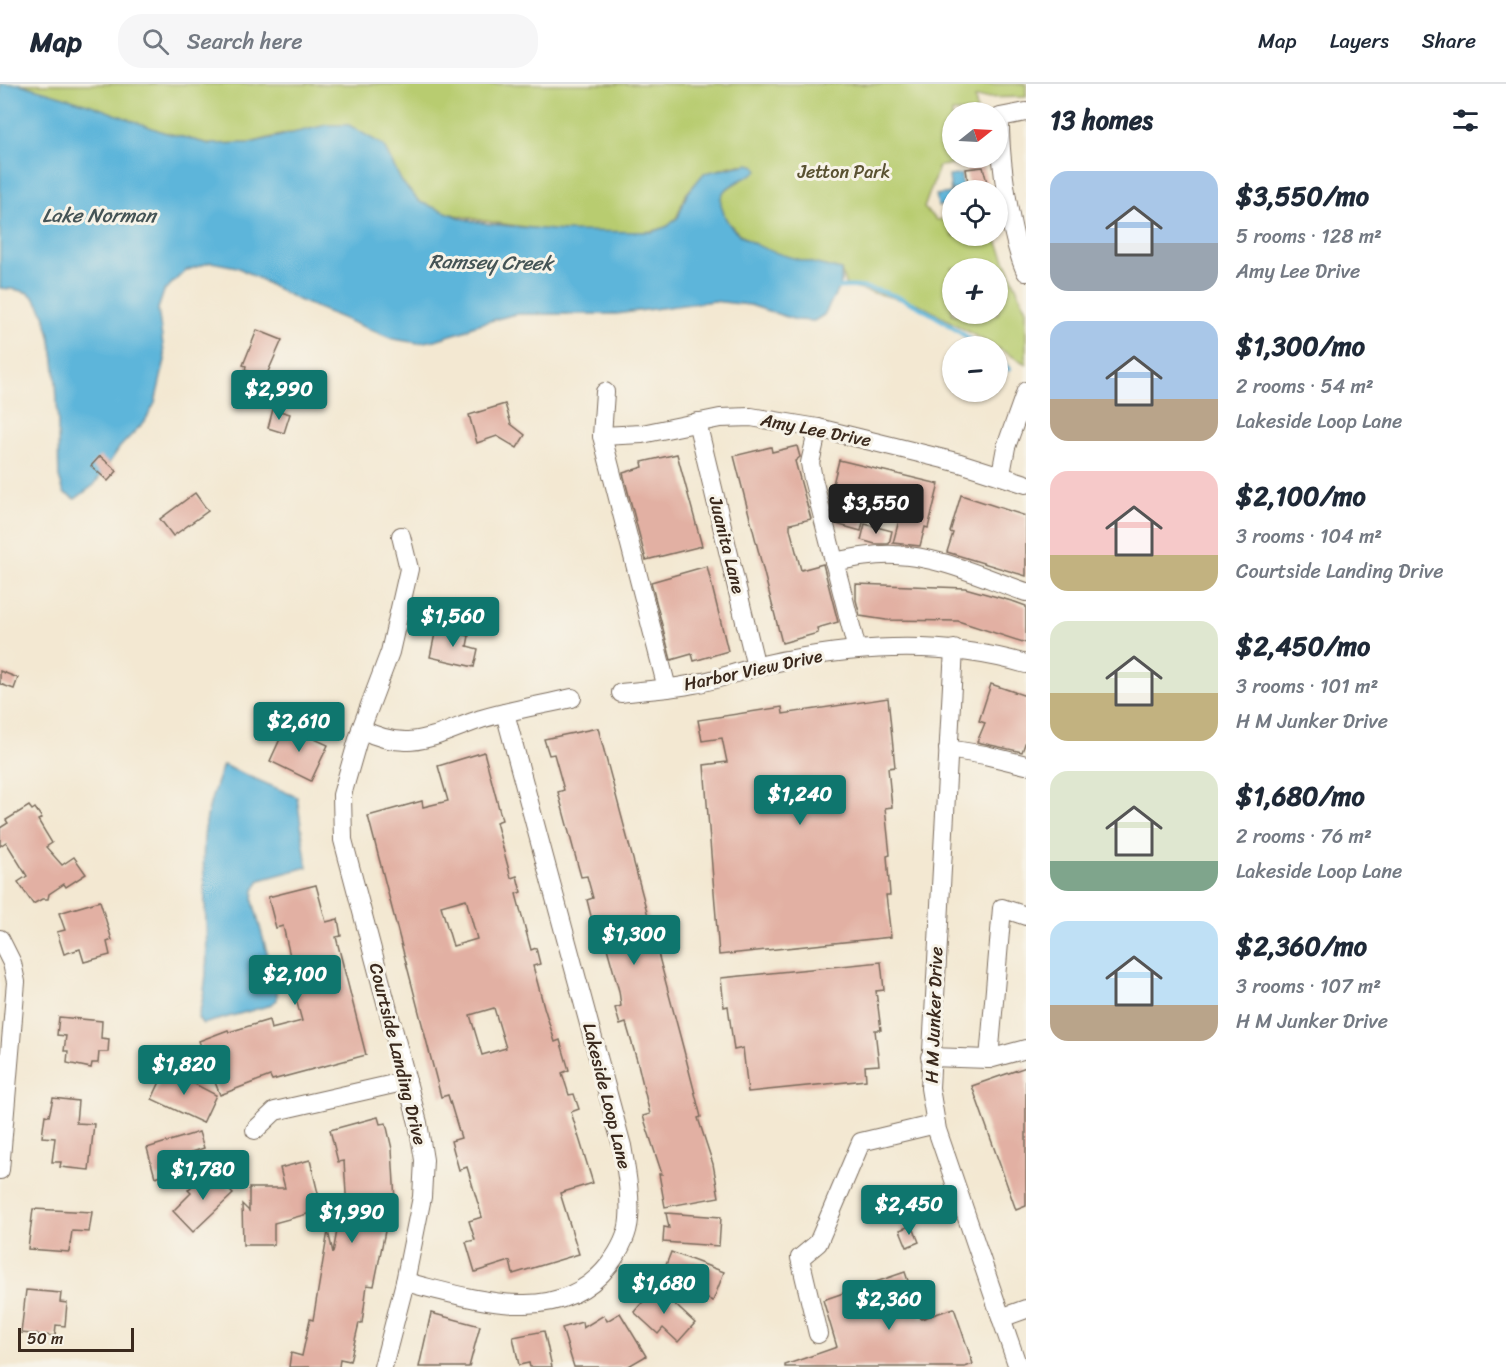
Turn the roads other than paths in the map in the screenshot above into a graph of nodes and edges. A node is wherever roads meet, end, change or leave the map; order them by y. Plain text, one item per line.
1 (1026, 112) edge
2 (1026, 272) edge
3 (605, 392) dead end
4 (1026, 392) edge
5 (697, 423) junction
6 (818, 428) junction
7 (602, 436) junction
8 (1001, 474) junction
9 (1026, 484) edge
10 (401, 536) dead end
11 (834, 562) junction
12 (1026, 592) edge
13 (954, 649) junction
14 (856, 650) junction
15 (1026, 664) edge
16 (756, 666) junction
17 (667, 688) junction
18 (621, 693) dead end
19 (572, 698) dead end
20 (505, 713) junction
21 (361, 729) junction
22 (948, 749) junction
23 (1026, 765) edge
24 (1026, 915) edge
25 (0, 939) edge
26 (1026, 1049) edge
27 (930, 1058) junction
28 (989, 1059) junction
29 (407, 1081) junction
30 (936, 1124) junction
31 (255, 1130) dead end
32 (0, 1170) edge
33 (405, 1282) junction
34 (1026, 1309) edge
35 (1001, 1318) junction
36 (818, 1334) dead end
37 (383, 1367) edge
38 (1018, 1367) edge

1 - 2 street
3 - 7 street
4 - 8 street
5 - 6 street, Amy Lee Drive
5 - 7 street, Amy Lee Drive
5 - 16 street, Juanita Lane
6 - 8 street, Amy Lee Drive
6 - 11 street
7 - 17 street
8 - 9 street, Amy Lee Drive
10 - 21 street, Courtside Landing Drive
11 - 12 street
11 - 14 street
13 - 14 street, Harbor View Drive
13 - 15 street, Harbor View Drive
13 - 22 street, H M Junker Drive
14 - 16 street, Harbor View Drive
16 - 17 street, Harbor View Drive
17 - 18 street, Harbor View Drive
19 - 20 street
20 - 21 street
20 - 33 street, Lakeside Loop Lane
21 - 29 street, Courtside Landing Drive
22 - 23 street
22 - 27 street, H M Junker Drive
24 - 28 street
25 - 32 street
26 - 28 street
27 - 28 street
27 - 30 street, H M Junker Drive
29 - 31 street
29 - 33 street, Courtside Landing Drive
30 - 35 street, H M Junker Drive
30 - 36 street
33 - 37 street, Courtside Landing Drive
34 - 35 street
35 - 38 street, H M Junker Drive

